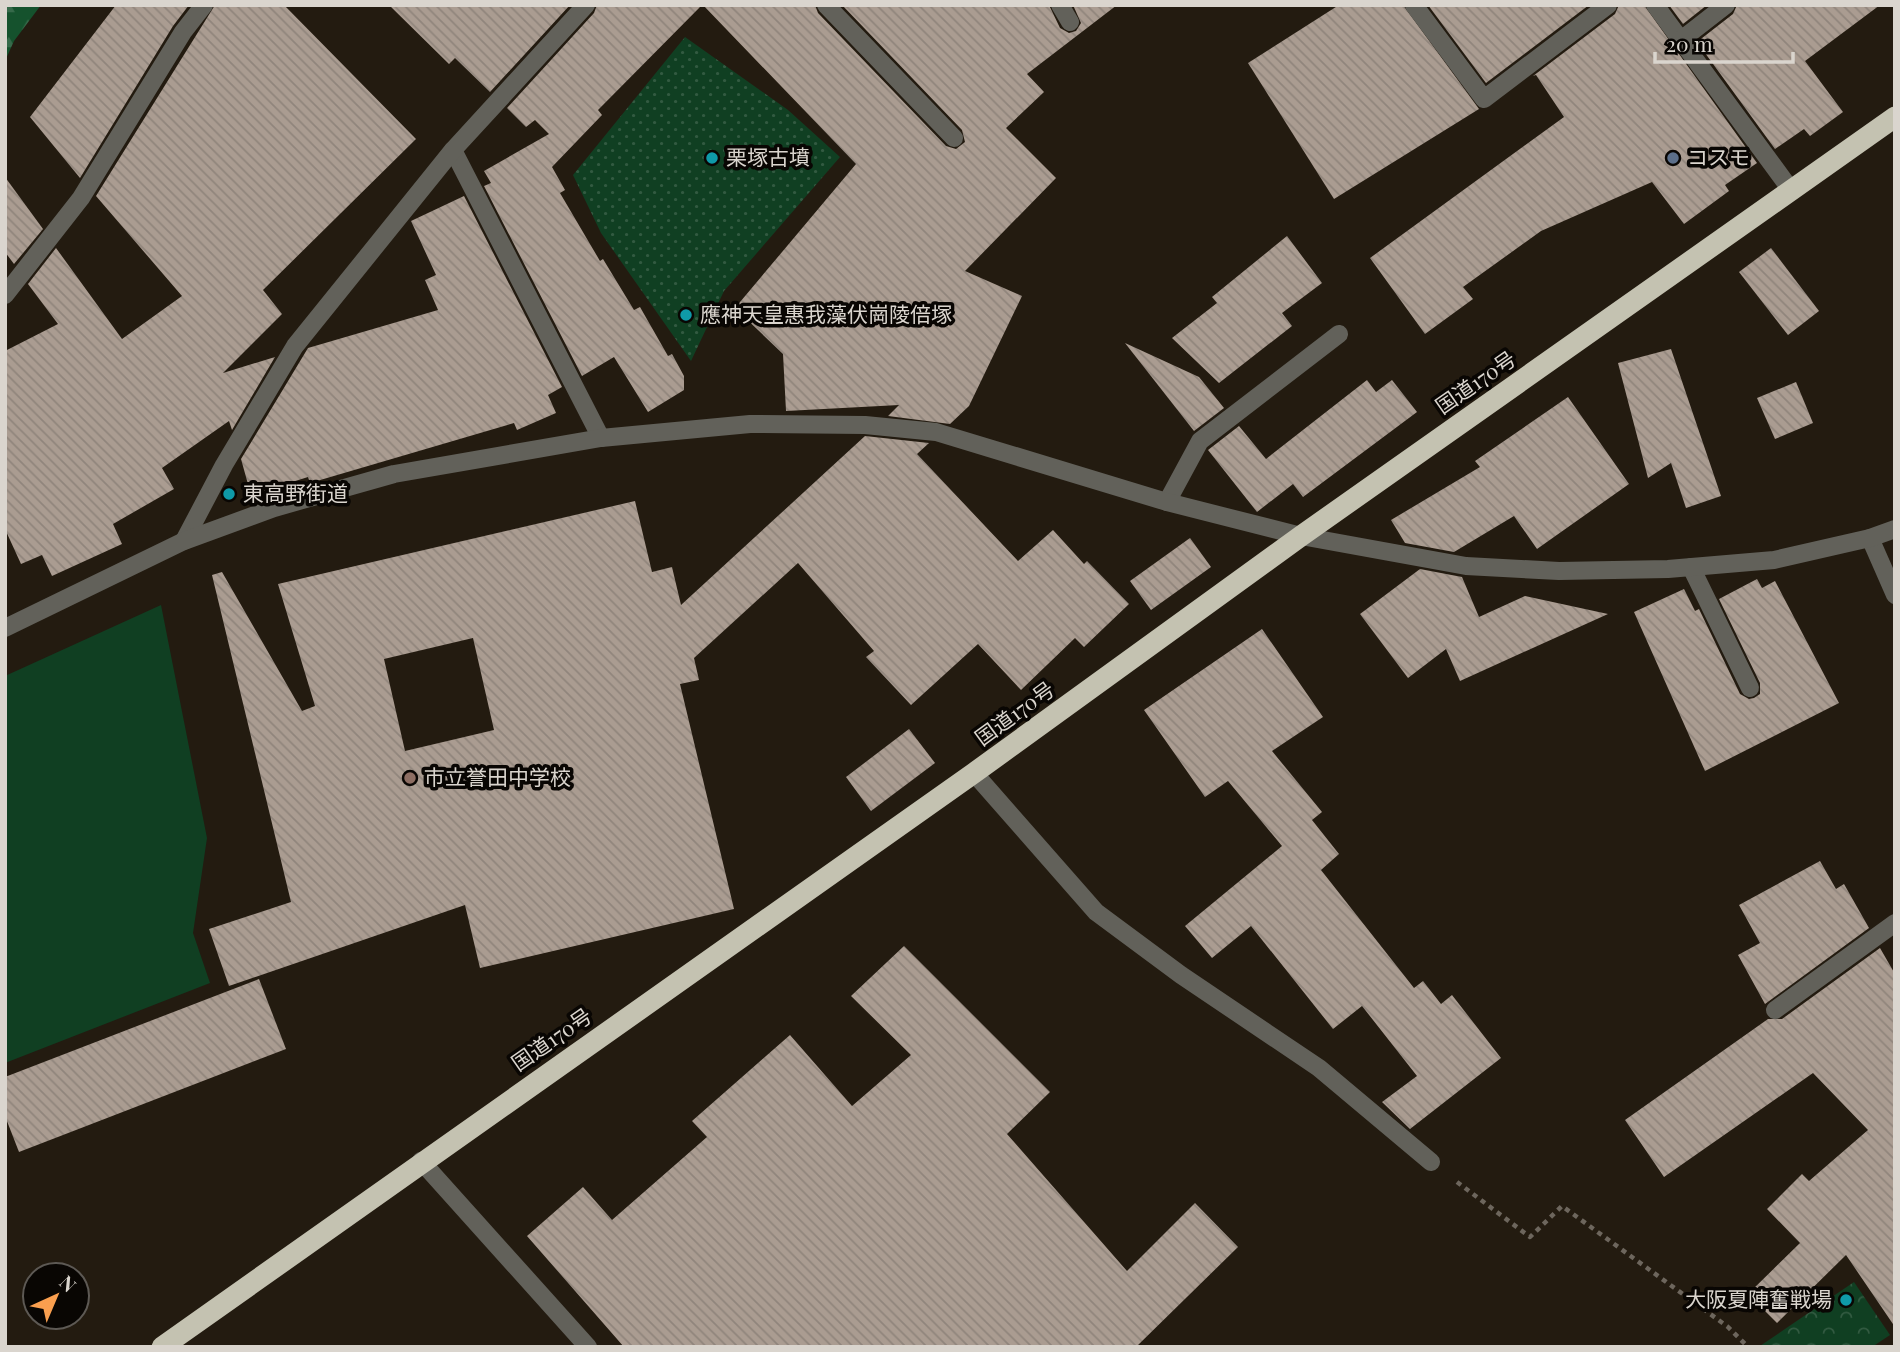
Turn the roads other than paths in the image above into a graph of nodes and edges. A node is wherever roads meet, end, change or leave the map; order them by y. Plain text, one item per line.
1 (204, 5) edge
2 (586, 5) edge
3 (826, 5) edge
4 (1060, 5) edge
5 (1414, 5) edge
6 (1608, 5) edge
7 (1655, 5) edge
8 (1726, 5) edge
9 (1070, 22) dead end
10 (1681, 40) junction
11 (1895, 117) edge
12 (954, 138) dead end
13 (453, 150) junction
14 (1791, 190) junction
15 (5, 295) edge
16 (1339, 334) dead end
17 (600, 438) junction
18 (1167, 502) junction
19 (1895, 529) edge
20 (1301, 536) junction
21 (1870, 538) junction
22 (184, 541) junction
23 (1691, 567) junction
24 (1895, 595) edge
25 (5, 628) edge
26 (1750, 688) dead end
27 (974, 774) junction
28 (1895, 923) edge
29 (1775, 1010) dead end
30 (421, 1161) junction
31 (1431, 1163) road end
32 (162, 1347) edge
33 (587, 1347) edge

1 - 15 street
2 - 13 street
3 - 12 street
4 - 9 street
5 - 6 street
7 - 10 street
8 - 10 street
10 - 14 street
11 - 14 highway, 国道170号
13 - 17 street
13 - 22 street
14 - 20 highway, 国道170号
16 - 18 street
17 - 18 street
17 - 22 street
18 - 20 street
19 - 21 street
20 - 23 street
20 - 27 highway, 国道170号
21 - 23 street
21 - 24 street
22 - 25 street
23 - 26 street
27 - 30 highway, 国道170号
27 - 31 street
28 - 29 street
30 - 32 highway, 国道170号
30 - 33 street

